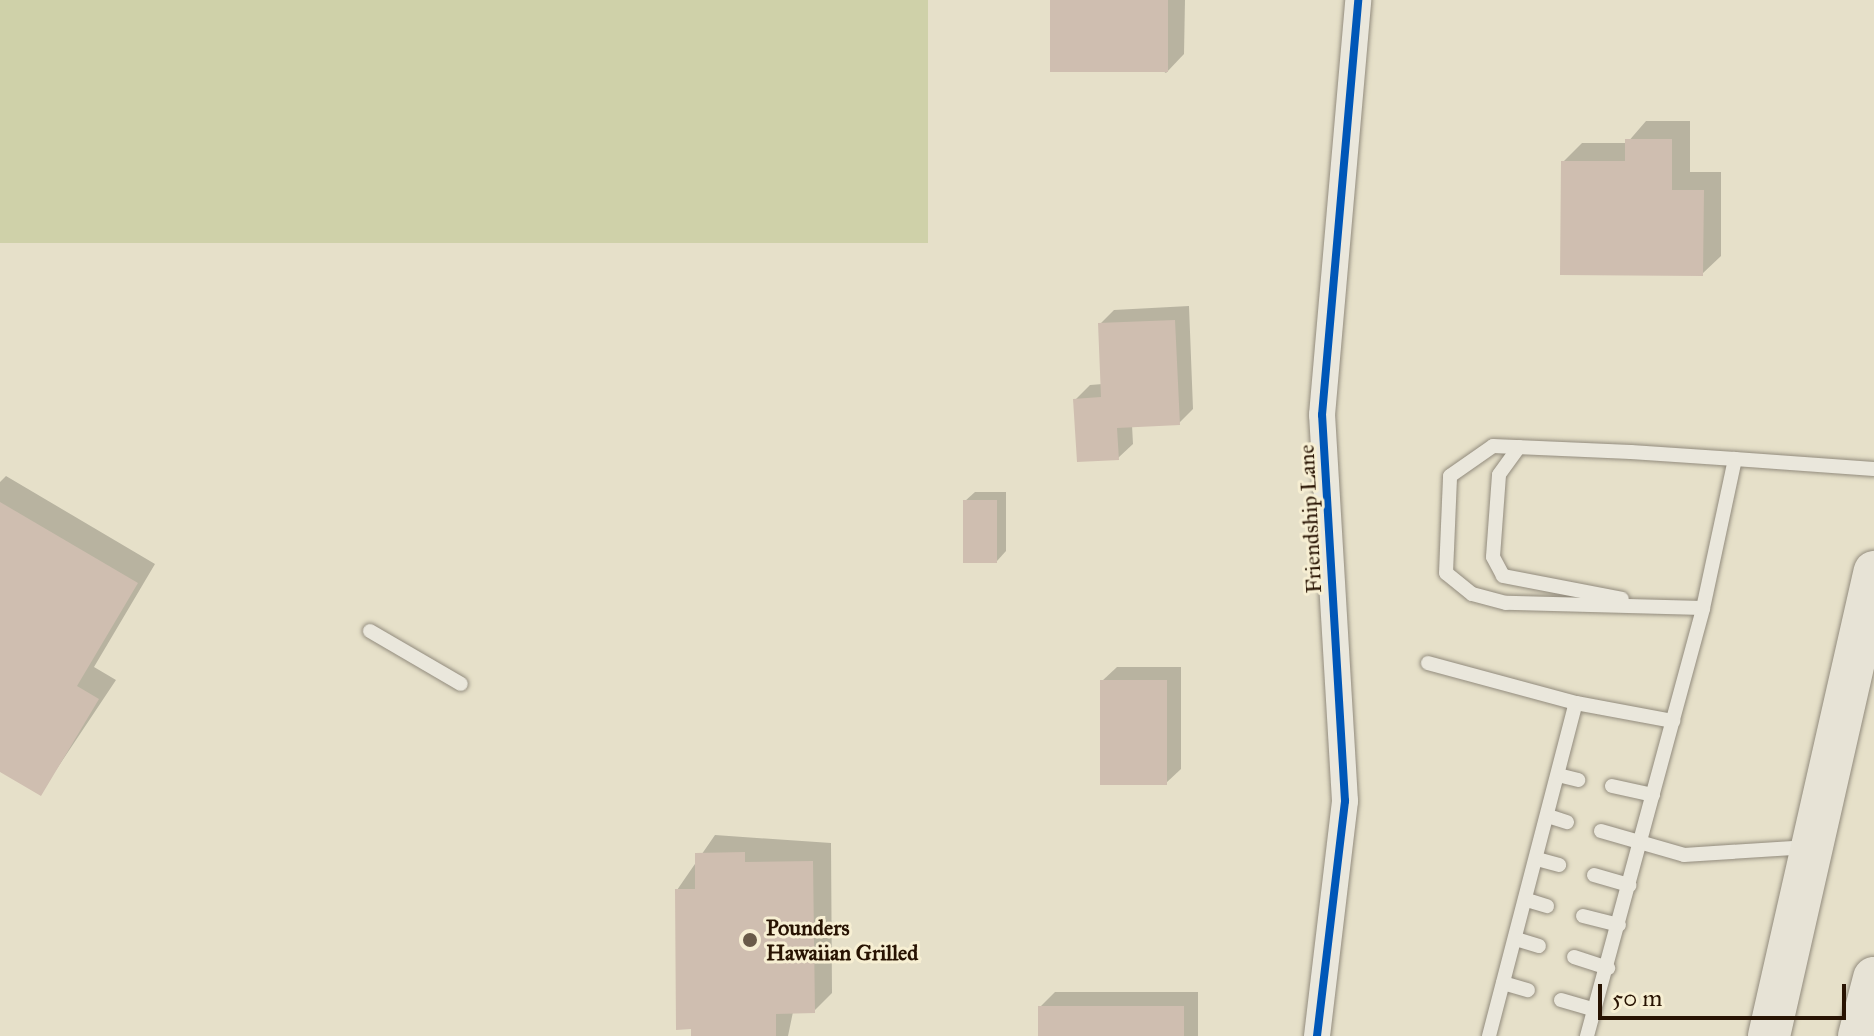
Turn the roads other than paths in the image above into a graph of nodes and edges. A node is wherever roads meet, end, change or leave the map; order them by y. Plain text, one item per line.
1 (1358, 0) edge
2 (1519, 447) junction
3 (1735, 459) junction
4 (1874, 469) edge
5 (1874, 572) edge
6 (1658, 607) junction
7 (1703, 608) junction
8 (370, 631) dead end
9 (1428, 663) dead end
10 (461, 684) dead end
11 (1576, 703) junction
12 (1673, 721) junction
13 (1558, 775) junction
14 (1578, 780) dead end
15 (1612, 786) dead end
16 (1653, 795) junction
17 (1548, 816) junction
18 (1567, 822) dead end
19 (1601, 831) dead end
20 (1641, 841) junction
21 (1811, 847) junction
22 (1537, 859) junction
23 (1559, 865) dead end
24 (1594, 875) dead end
25 (1630, 885) junction
26 (1527, 900) junction
27 (1547, 906) dead end
28 (1583, 916) dead end
29 (1619, 925) junction
30 (1516, 939) junction
31 (1539, 946) dead end
32 (1574, 957) dead end
33 (1608, 968) junction
34 (1874, 978) edge
35 (1503, 983) junction
36 (1528, 990) dead end
37 (1561, 1000) dead end
38 (1595, 1010) junction
39 (1317, 1036) edge
40 (1489, 1036) edge
41 (1587, 1036) edge
42 (1769, 1036) edge
43 (1859, 1036) edge

1 - 39 street, Friendship Lane
2 - 3 lane
2 - 6 lane
2 - 6 lane
3 - 4 lane
3 - 7 lane
5 - 21 main road
6 - 7 lane
7 - 12 lane
8 - 10 lane
9 - 11 lane
11 - 12 lane
11 - 13 lane
12 - 16 lane
13 - 14 lane
13 - 17 lane
15 - 16 lane
16 - 20 lane
17 - 18 lane
17 - 22 lane
19 - 20 lane
20 - 21 lane
20 - 25 lane
21 - 42 main road
22 - 23 lane
22 - 26 lane
24 - 25 lane
25 - 29 lane
26 - 27 lane
26 - 30 lane
28 - 29 lane
29 - 33 lane
30 - 31 lane
30 - 35 lane
32 - 33 lane
33 - 38 lane
34 - 43 main road
35 - 36 lane
35 - 40 lane
37 - 38 lane
38 - 41 lane

